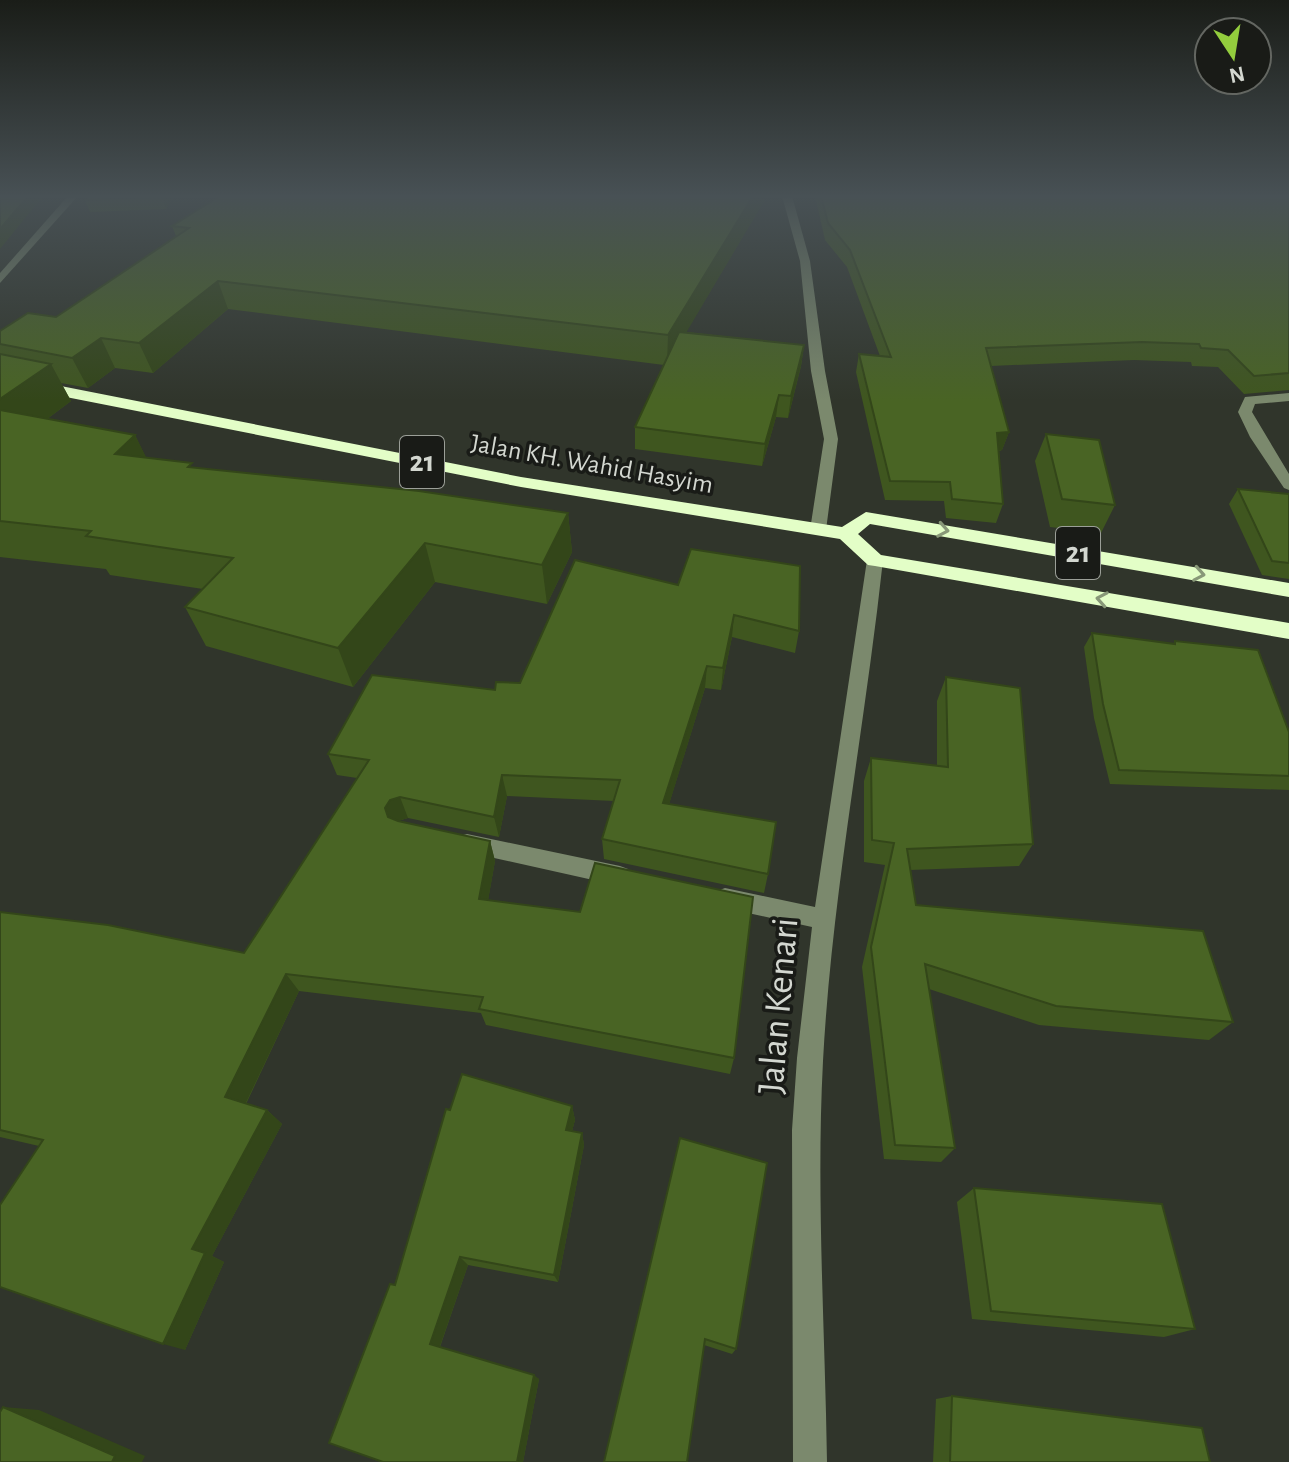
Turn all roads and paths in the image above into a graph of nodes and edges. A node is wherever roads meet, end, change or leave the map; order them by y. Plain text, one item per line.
1 (14, 264) edge
2 (805, 264) edge
3 (0, 280) edge
4 (0, 379) edge
5 (1289, 397) edge
6 (1289, 485) edge
7 (818, 530) junction
8 (846, 534) junction
9 (875, 560) junction
10 (1289, 590) edge
11 (1289, 631) edge
12 (438, 837) edge
13 (638, 880) edge
14 (700, 893) edge
15 (823, 919) junction
16 (810, 1462) edge

1 - 3 street
2 - 7 street
4 - 7 highway, Jalan KH. Wahid Hasyim / 21
5 - 6 street
7 - 8 highway, Jalan KH. Wahid Hasyim / 21
8 - 9 highway
8 -> 10 highway, Jalan KH. Wahid Hasyim / 21
11 -> 9 highway, 21
9 - 15 street, Jalan Kenari
12 - 13 street
14 - 15 street
15 - 16 street, Jalan Kenari

